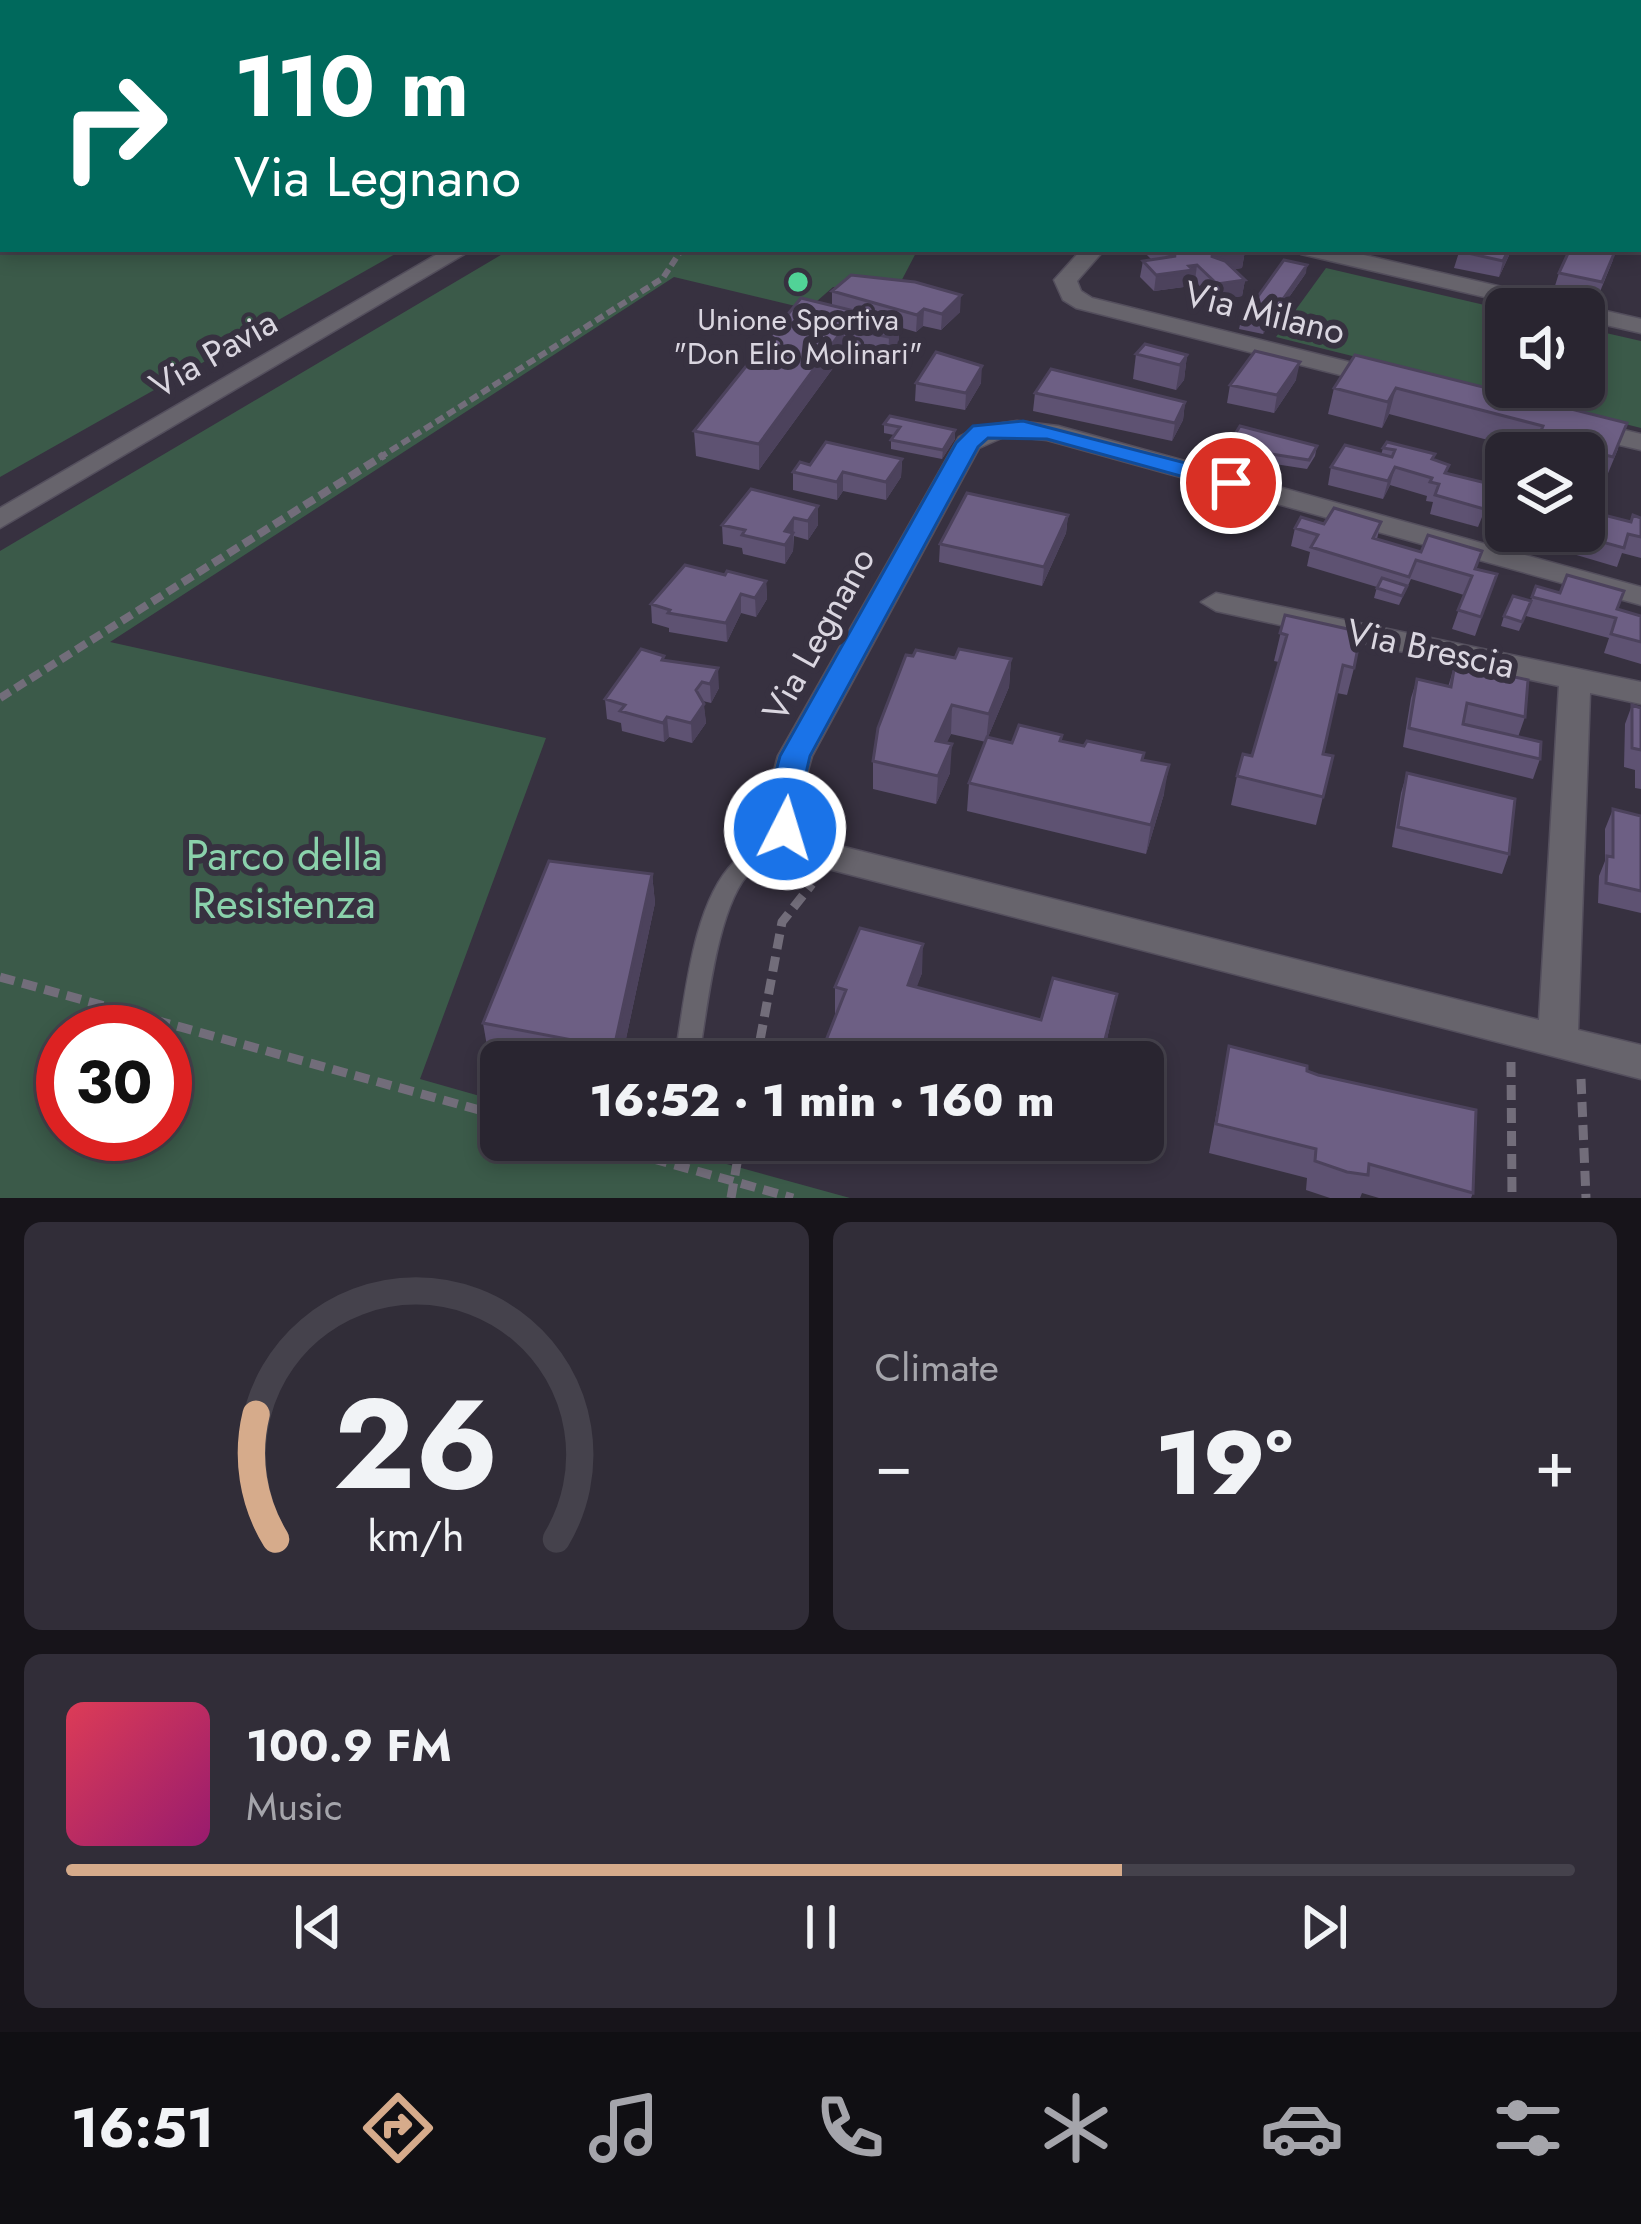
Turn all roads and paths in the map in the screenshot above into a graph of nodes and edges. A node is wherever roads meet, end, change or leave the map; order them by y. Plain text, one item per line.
1 (457, 252) edge
2 (680, 252) edge
3 (1091, 252) edge
4 (1322, 252) edge
5 (1485, 290) edge
6 (1605, 318) edge
7 (1641, 326) edge
8 (1409, 385) edge
9 (1548, 419) edge
10 (1641, 442) edge
11 (0, 520) edge
12 (1641, 596) edge
13 (1216, 602) dead end
14 (1575, 679) junction
15 (1641, 693) edge
16 (0, 698) edge
17 (793, 839) junction
18 (832, 857) junction
19 (0, 977) edge
20 (1511, 1030) junction
21 (690, 1041) edge
22 (760, 1041) edge
23 (1568, 1045) junction
24 (1641, 1062) edge
25 (480, 1110) edge
26 (662, 1161) edge
27 (737, 1161) edge
28 (734, 1181) junction
29 (730, 1198) edge
30 (794, 1198) edge
31 (1512, 1198) edge
32 (1586, 1198) edge

1 - 11 street, Via Pavia
2 - 16 path
3 - 8 street, Via Milano
4 - 5 street
6 - 7 street
9 - 10 street
12 - 17 street, Via Legnano
13 - 14 street, Via Brescia
14 - 15 street, Via Brescia
14 - 23 street
17 - 18 street
17 - 21 lane
18 - 20 street
18 - 22 path
19 - 25 path
20 - 23 street
20 - 31 path
23 - 24 street
23 - 32 path
26 - 28 path
27 - 28 path
28 - 29 path
28 - 30 path

